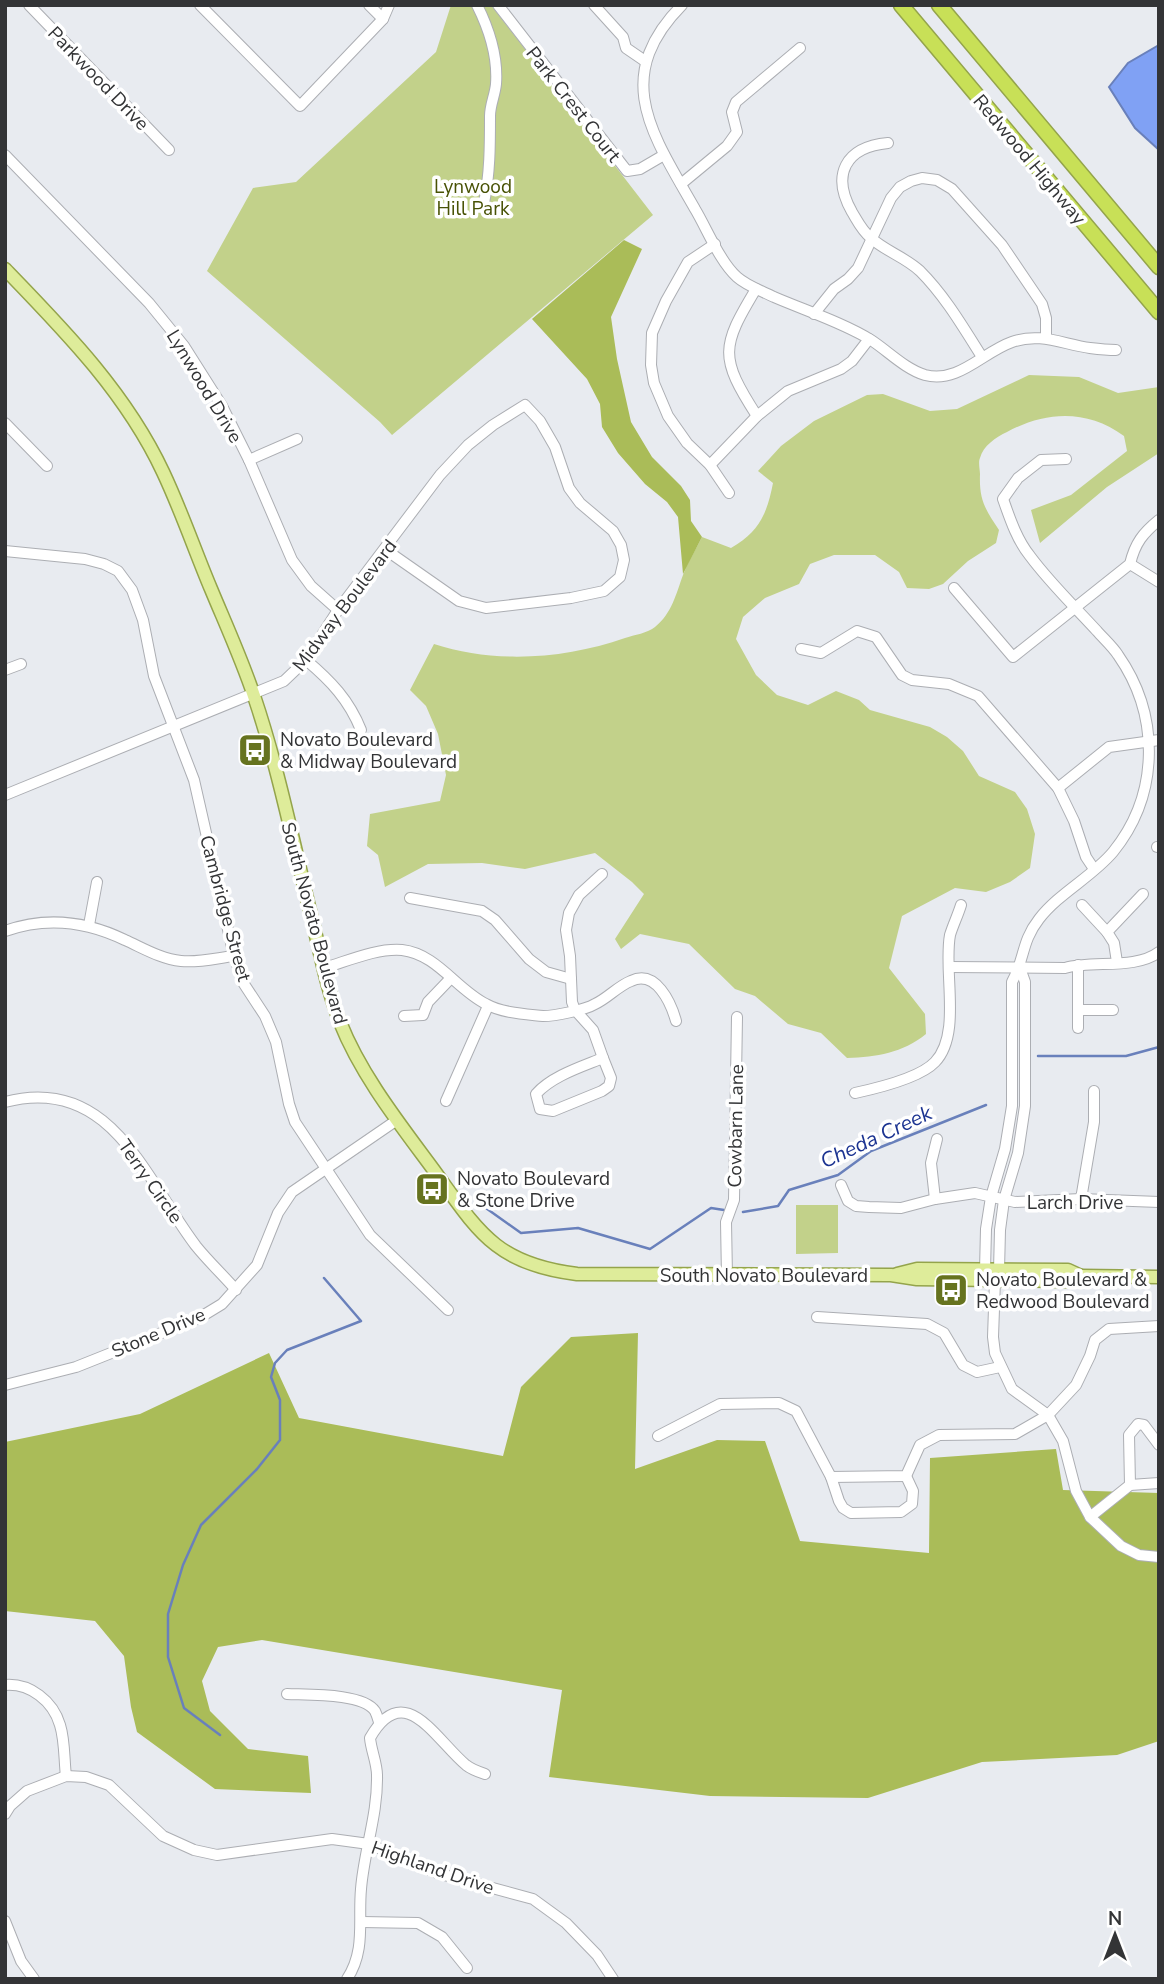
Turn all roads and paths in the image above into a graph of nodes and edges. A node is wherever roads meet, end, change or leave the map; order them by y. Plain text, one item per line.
1 (29, 5) edge
2 (200, 5) edge
3 (369, 5) edge
4 (389, 5) edge
5 (477, 5) edge
6 (498, 5) edge
7 (594, 5) edge
8 (682, 5) edge
9 (901, 5) edge
10 (939, 5) edge
11 (383, 19) junction
12 (800, 48) dead end
13 (645, 61) junction
14 (888, 143) dead end
15 (169, 150) dead end
16 (5, 155) edge
17 (664, 155) junction
18 (681, 184) junction
19 (1103, 201) junction
20 (484, 203) dead end
21 (873, 240) junction
22 (715, 244) junction
23 (1159, 260) edge
24 (1159, 267) edge
25 (5, 269) edge
26 (757, 289) junction
27 (1159, 312) edge
28 (814, 314) junction
29 (1046, 337) junction
30 (869, 339) junction
31 (1116, 350) dead end
32 (982, 358) junction
33 (757, 416) junction
34 (5, 424) edge
35 (297, 439) dead end
36 (1066, 459) dead end
37 (249, 460) junction
38 (710, 465) junction
39 (47, 466) dead end
40 (729, 493) dead end
41 (1159, 520) edge
42 (386, 550) junction
43 (5, 551) edge
44 (1129, 564) junction
45 (1159, 582) edge
46 (954, 588) dead end
47 (1075, 607) junction
48 (338, 611) junction
49 (801, 649) dead end
50 (306, 660) junction
51 (21, 664) dead end
52 (5, 670) edge
53 (254, 694) junction
54 (174, 726) junction
55 (361, 730) dead end
56 (1154, 740) edge
57 (1058, 788) junction
58 (5, 795) edge
59 (1094, 869) junction
60 (602, 874) dead end
61 (97, 882) dead end
62 (1143, 894) dead end
63 (410, 898) dead end
64 (961, 905) dead end
65 (1082, 905) dead end
66 (89, 925) junction
67 (5, 931) edge
68 (1108, 932) junction
69 (1159, 953) edge
70 (234, 956) junction
71 (1117, 962) junction
72 (1078, 965) junction
73 (949, 967) junction
74 (324, 968) junction
75 (1020, 968) junction
76 (451, 978) junction
77 (571, 979) junction
78 (488, 1006) junction
79 (575, 1010) junction
80 (1078, 1010) junction
81 (1113, 1010) dead end
82 (404, 1016) dead end
83 (737, 1017) dead end
84 (676, 1021) dead end
85 (1078, 1028) dead end
86 (603, 1058) junction
87 (1094, 1091) dead end
88 (855, 1093) dead end
89 (446, 1101) dead end
90 (5, 1102) edge
91 (397, 1120) junction
92 (937, 1139) dead end
93 (325, 1169) junction
94 (841, 1185) dead end
95 (991, 1197) junction
96 (935, 1199) junction
97 (1081, 1199) junction
98 (1004, 1200) junction
99 (1159, 1202) edge
100 (985, 1270) junction
101 (891, 1275) junction
102 (997, 1275) junction
103 (727, 1276) junction
104 (1159, 1277) edge
105 (236, 1290) junction
106 (448, 1310) dead end
107 (817, 1317) dead end
108 (1159, 1326) edge
109 (1000, 1367) junction
110 (5, 1385) edge
111 (1048, 1415) junction
112 (658, 1436) dead end
113 (1159, 1445) edge
114 (906, 1476) junction
115 (831, 1477) junction
116 (1159, 1483) edge
117 (1130, 1485) junction
118 (1090, 1517) junction
119 (1159, 1557) edge
120 (5, 1685) edge
121 (287, 1694) dead end
122 (379, 1722) junction
123 (485, 1774) dead end
124 (66, 1776) junction
125 (5, 1814) edge
126 (369, 1844) junction
127 (5, 1921) edge
128 (362, 1922) junction
129 (467, 1968) dead end
130 (34, 1979) edge
131 (348, 1979) edge
132 (613, 1979) edge

1 - 15 street, Parkwood Drive
2 - 11 street
3 - 11 street
4 - 11 street
5 - 20 street, Park Crest Court
6 - 17 street, Park Crest Court
7 - 13 street
8 - 13 street
9 - 27 highway, Redwood Highway
10 - 19 highway, Redwood Highway
12 - 18 street
13 - 17 street
14 - 21 street
16 - 37 street, Lynwood Drive
17 - 18 street
18 - 22 street
19 - 23 highway
19 - 24 highway, Redwood Highway
21 - 28 street
21 - 29 street
21 - 32 street
22 - 26 street
22 - 38 street
25 - 53 main road, South Novato Boulevard
26 - 28 street
26 - 33 street
28 - 30 street
29 - 31 street
29 - 32 street
30 - 32 street
30 - 33 street
33 - 38 street
34 - 39 street
35 - 37 street
36 - 47 street
37 - 48 street, Lynwood Drive
38 - 40 street
41 - 44 street
42 - 42 street, Midway Boulevard
42 - 48 street, Midway Boulevard
43 - 54 street, Cambridge Street
44 - 45 street
44 - 47 street
46 - 47 street
47 - 56 street
48 - 50 street, Midway Boulevard
49 - 57 street
50 - 53 street, Midway Boulevard
50 - 55 street
51 - 52 street
53 - 54 street, Midway Boulevard
53 - 74 main road, South Novato Boulevard
54 - 58 street, Midway Boulevard
54 - 70 street, Cambridge Street
56 - 57 street
56 - 59 street
57 - 59 street
59 - 75 street
60 - 77 street
61 - 66 street
62 - 68 street
63 - 77 street
64 - 73 street
65 - 68 street
66 - 67 street
66 - 70 street
68 - 71 street
69 - 71 street
70 - 93 street, Cambridge Street
71 - 72 street
72 - 75 street
72 - 80 street
73 - 75 street
73 - 88 street
74 - 76 street
74 - 91 main road, South Novato Boulevard
75 - 95 street
75 - 98 street
76 - 78 street
76 - 82 street
77 - 79 street
78 - 79 street
78 - 89 street
79 - 84 street
79 - 86 street
80 - 81 street
80 - 85 street
83 - 103 street, Cowbarn Lane
86 - 86 street
87 - 97 street
90 - 105 street, Terry Circle
91 - 93 street, Stone Drive
91 - 103 main road, South Novato Boulevard
92 - 96 street
93 - 105 street, Stone Drive
93 - 106 street, Cambridge Street
94 - 96 street, Larch Drive
95 - 96 street, Larch Drive
95 - 98 street, Larch Drive
95 - 100 street
97 - 98 street, Larch Drive
97 - 99 street, Larch Drive
98 - 102 street
100 - 101 main road, South Novato Boulevard
100 - 102 main road, South Novato Boulevard
101 - 102 main road, South Novato Boulevard
101 - 103 main road, South Novato Boulevard
102 - 104 main road, South Novato Boulevard
102 - 109 street
105 - 110 street, Stone Drive
107 - 109 street
108 - 111 street
109 - 111 street
111 - 114 street
111 - 118 street
112 - 115 street
113 - 117 street
114 - 115 street
114 - 115 street
116 - 117 street
117 - 118 street
118 - 119 street
120 - 124 street
121 - 122 street
122 - 123 street
122 - 126 street
124 - 125 street
124 - 126 street, Highland Drive
126 - 128 street
126 - 132 street, Highland Drive
127 - 130 street
128 - 129 street
128 - 131 street

